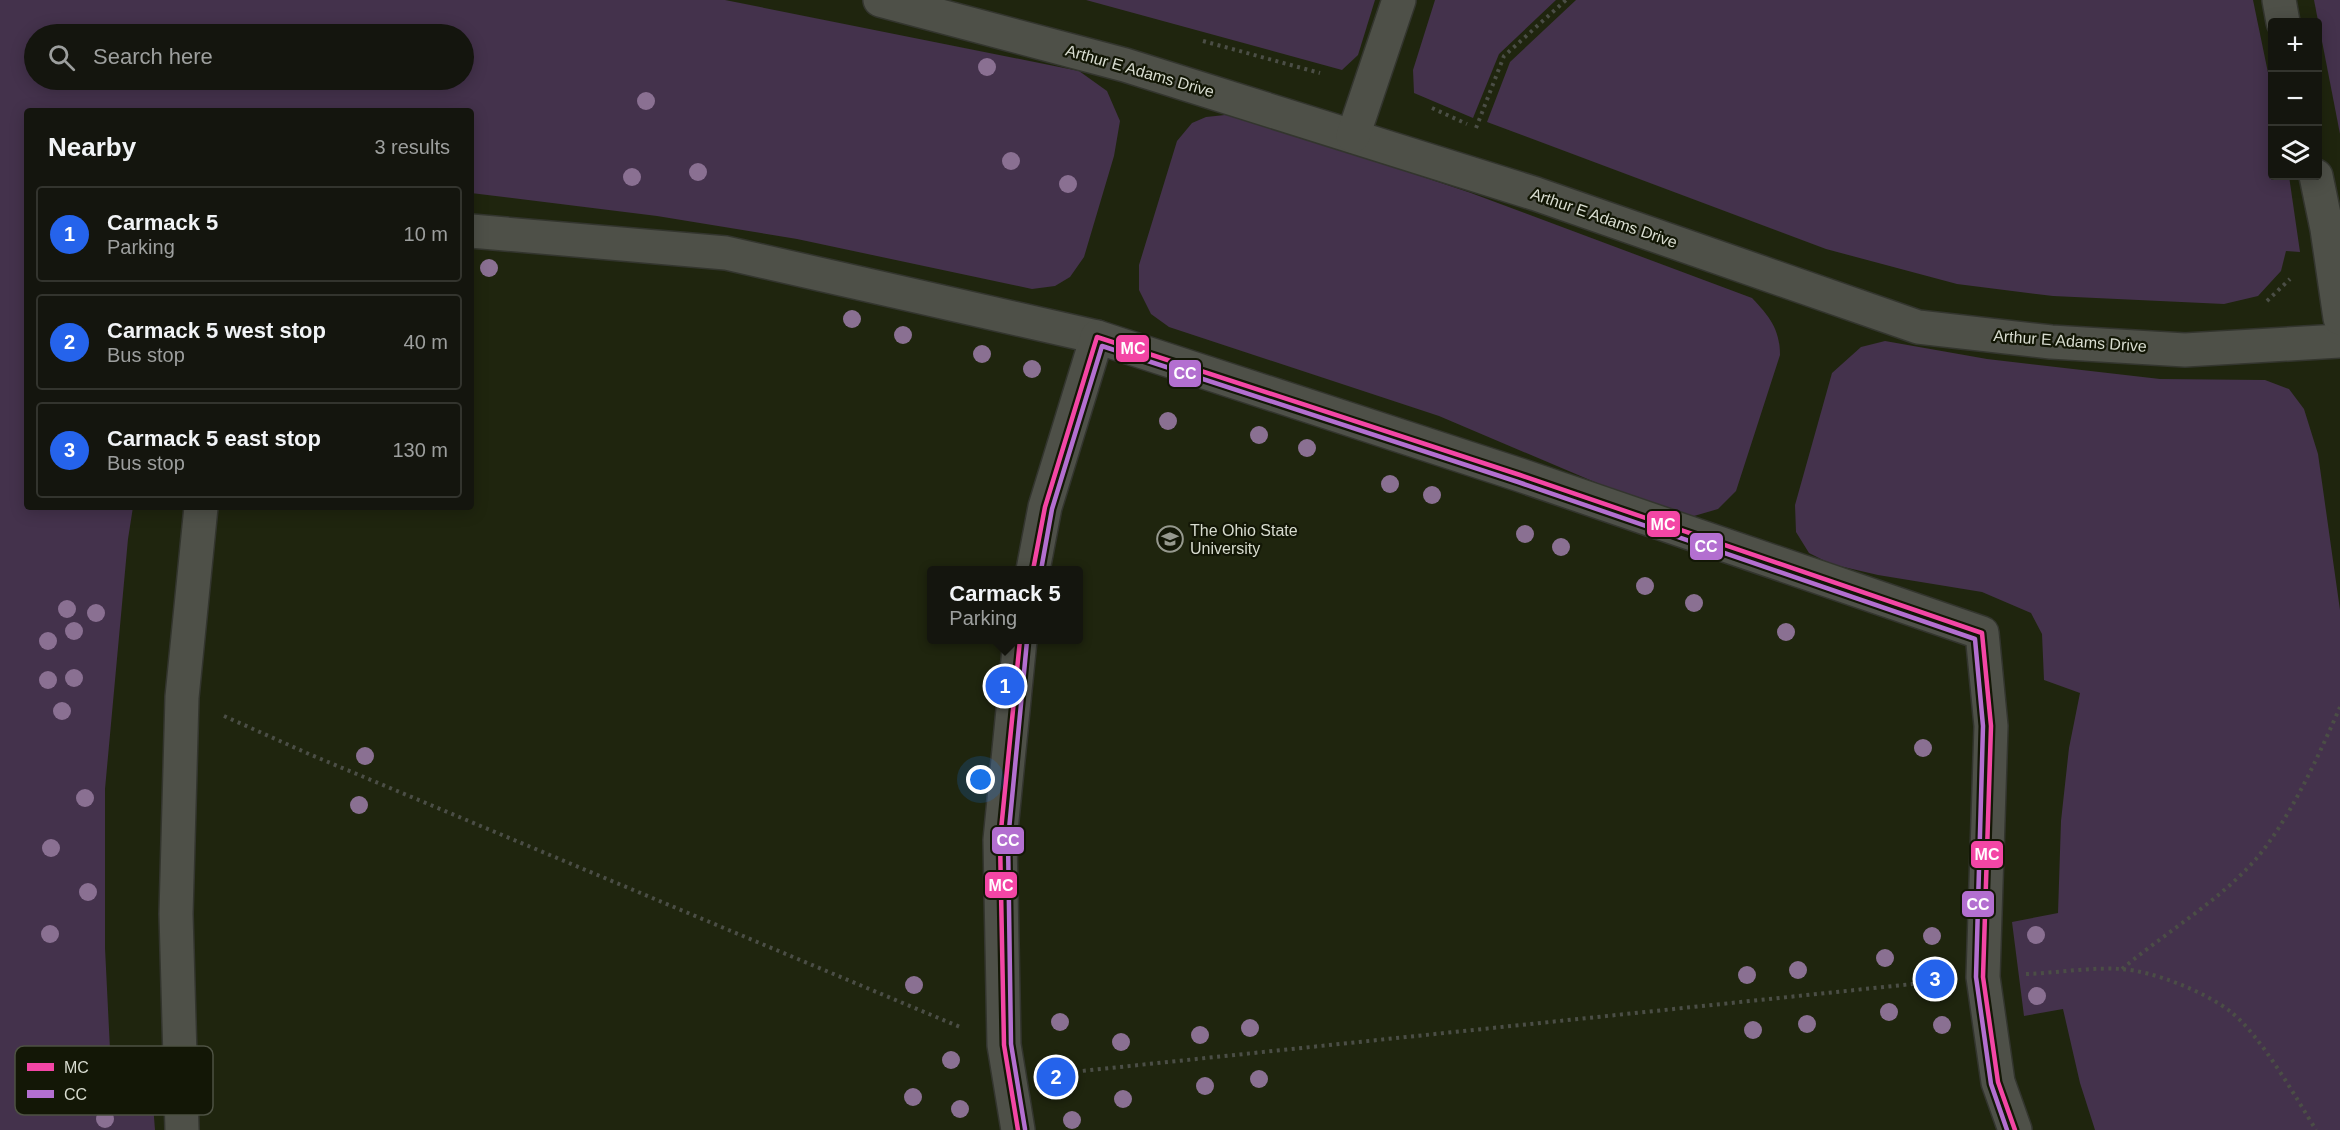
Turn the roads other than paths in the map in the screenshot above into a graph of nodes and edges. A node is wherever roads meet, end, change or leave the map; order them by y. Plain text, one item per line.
1 (880, 0) edge
2 (1399, 0) edge
3 (2279, 0) edge
4 (2282, 18) edge
5 (1353, 136) junction
6 (2317, 180) edge
7 (474, 231) edge
8 (2340, 318) edge
9 (1096, 337) junction
10 (2340, 341) edge
11 (201, 510) edge
12 (1034, 566) edge
13 (1020, 644) edge
14 (180, 1046) edge
15 (182, 1115) edge
16 (182, 1130) edge
17 (1018, 1130) edge
18 (2014, 1130) edge

1 - 5 street, Arthur E Adams Drive
2 - 5 street
3 - 4 street
5 - 10 street, Arthur E Adams Drive
6 - 8 street
7 - 9 street
9 - 12 street
9 - 18 street
11 - 14 street
13 - 17 street
15 - 16 street

